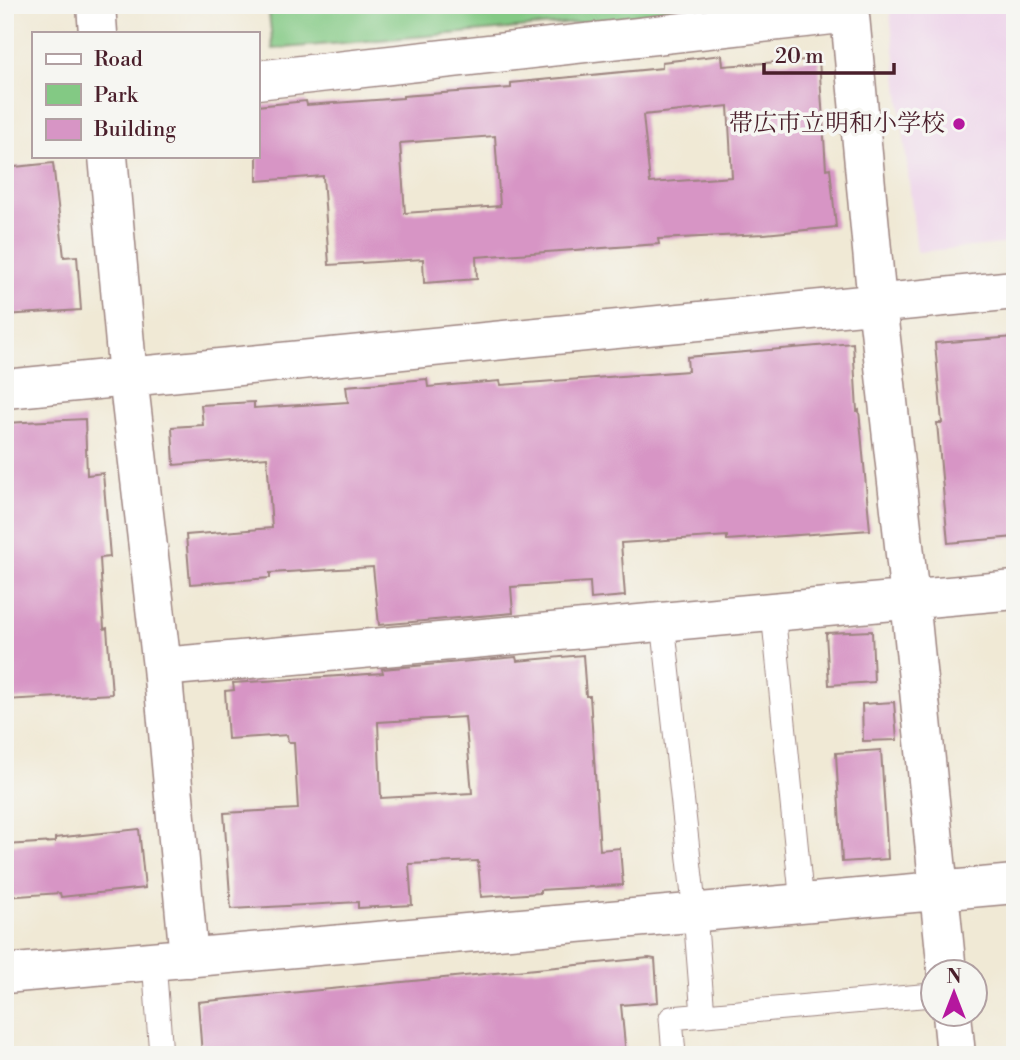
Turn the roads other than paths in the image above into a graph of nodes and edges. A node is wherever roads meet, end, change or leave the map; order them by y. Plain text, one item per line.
1 (96, 5) edge
2 (849, 9) edge
3 (98, 32) edge
4 (259, 80) edge
5 (108, 158) edge
6 (1015, 290) edge
7 (877, 303) junction
8 (128, 377) junction
9 (5, 389) edge
10 (1015, 590) edge
11 (910, 600) junction
12 (774, 612) junction
13 (663, 622) junction
14 (162, 667) junction
15 (1015, 884) edge
16 (939, 892) junction
17 (802, 904) junction
18 (695, 914) junction
19 (946, 958) edge
20 (171, 960) junction
21 (5, 974) edge
22 (918, 996) edge
23 (704, 1015) junction
24 (953, 1028) edge
25 (161, 1055) edge
26 (674, 1055) edge
27 (956, 1055) edge

1 - 3 street
2 - 4 street
2 - 7 street
5 - 8 street
6 - 7 street
7 - 8 street
7 - 11 street
8 - 9 street
8 - 14 street
10 - 11 street
11 - 12 street
11 - 16 street
12 - 13 street
12 - 17 lane
13 - 14 street
13 - 18 lane
14 - 20 street
15 - 16 street
16 - 17 street
16 - 19 street
17 - 18 street
18 - 20 street
18 - 23 lane
20 - 21 street
20 - 25 lane
22 - 23 lane
23 - 26 lane
24 - 27 street

